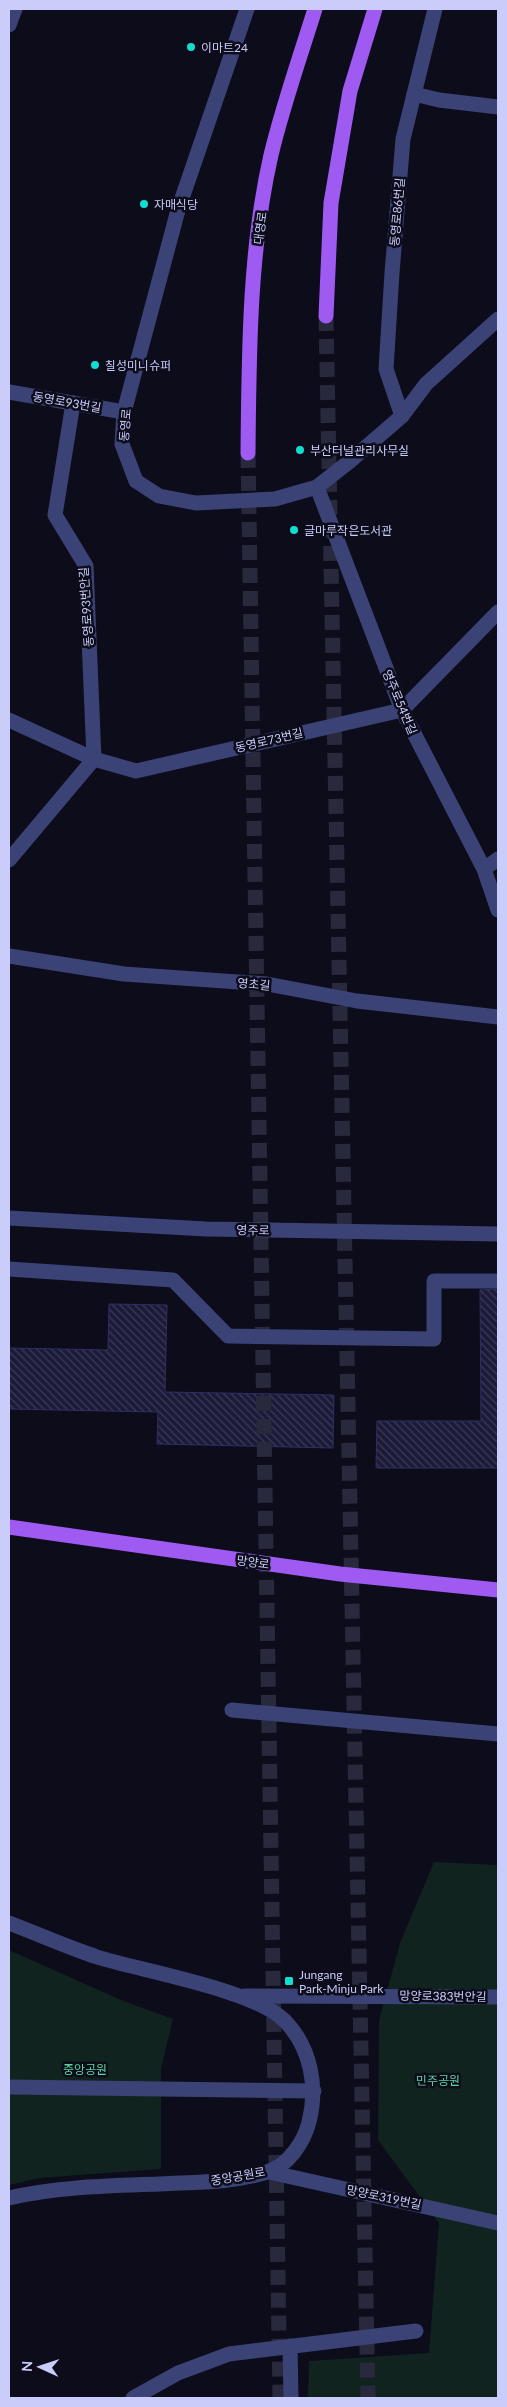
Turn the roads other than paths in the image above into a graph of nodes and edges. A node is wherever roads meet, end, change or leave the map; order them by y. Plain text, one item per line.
1 (15, 9) edge
2 (247, 9) edge
3 (314, 9) edge
4 (375, 9) edge
5 (435, 9) edge
6 (9, 25) edge
7 (414, 94) junction
8 (498, 107) edge
9 (326, 316) tunnel mouth
10 (498, 318) edge
11 (9, 392) edge
12 (74, 404) junction
13 (124, 412) junction
14 (402, 416) junction
15 (248, 453) tunnel mouth
16 (317, 487) junction
17 (498, 612) edge
18 (402, 710) junction
19 (9, 720) edge
20 (94, 759) junction
21 (498, 859) edge
22 (9, 860) edge
23 (484, 869) junction
24 (498, 910) edge
25 (9, 956) edge
26 (498, 1017) edge
27 (9, 1218) edge
28 (498, 1234) edge
29 (9, 1269) edge
30 (498, 1281) edge
31 (9, 1527) edge
32 (498, 1590) edge
33 (232, 1710) dead end
34 (498, 1734) edge
35 (9, 1923) edge
36 (238, 1996) junction
37 (498, 1996) edge
38 (9, 2087) edge
39 (314, 2091) junction
40 (269, 2172) junction
41 (9, 2198) edge
42 (498, 2223) edge
43 (416, 2331) dead end
44 (290, 2346) junction
45 (132, 2398) edge
46 (291, 2398) edge

1 - 6 street
2 - 13 street, 동영로
3 - 15 main road, 대영로
4 - 9 main road
5 - 7 street, 동영로86번길
7 - 8 street
7 - 14 street, 동영로86번길
10 - 14 street, 동영로
11 - 12 street, 동영로93번길
12 - 13 street, 동영로93번길
12 - 20 street, 동영로93번안길
13 - 16 street, 동영로
14 - 16 street, 동영로
16 - 18 street, 영주로54번길
17 - 18 street
18 - 20 street, 동영로73번길
18 - 23 street, 영주로54번길
19 - 20 street, 동영로73번길
20 - 22 street
21 - 23 street
23 - 24 street, 영주로54번길
25 - 26 street, 영초길
27 - 28 street, 영주로
29 - 30 street
31 - 32 main road, 망양로
33 - 34 street
35 - 36 street, 중앙공원로
36 - 37 street, 망양로383번안길
36 - 39 street, 중앙공원로
38 - 39 street
39 - 40 street, 중앙공원로
40 - 41 street, 중앙공원로
40 - 42 street, 망양로319번길
43 - 44 street
44 - 45 street
44 - 46 street

